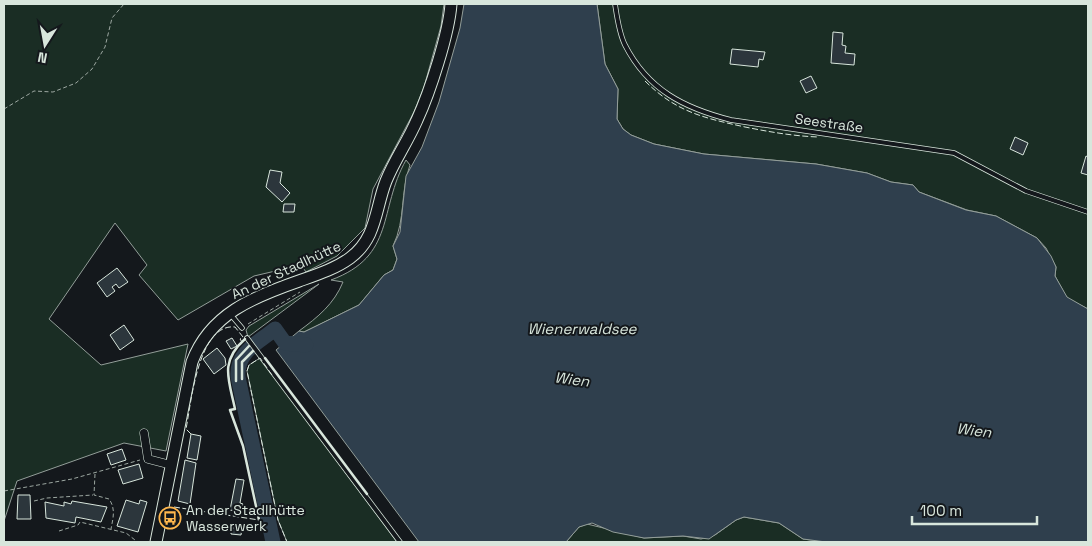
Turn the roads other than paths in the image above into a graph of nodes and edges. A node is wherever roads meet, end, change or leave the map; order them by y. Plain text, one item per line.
1 (451, 4) edge
2 (615, 4) edge
3 (1088, 212) edge
4 (230, 314) junction
5 (242, 328) dead end
6 (247, 338) dead end
7 (144, 433) dead end
8 (171, 465) junction
9 (156, 542) edge
10 (400, 542) edge

1 - 4 main road, An der Stadlhütte
2 - 3 lane, Seestraße
4 - 5 lane
4 - 8 main road, An der Stadlhütte
6 - 10 lane
7 - 8 street
8 - 9 main road, An der Stadlhütte

